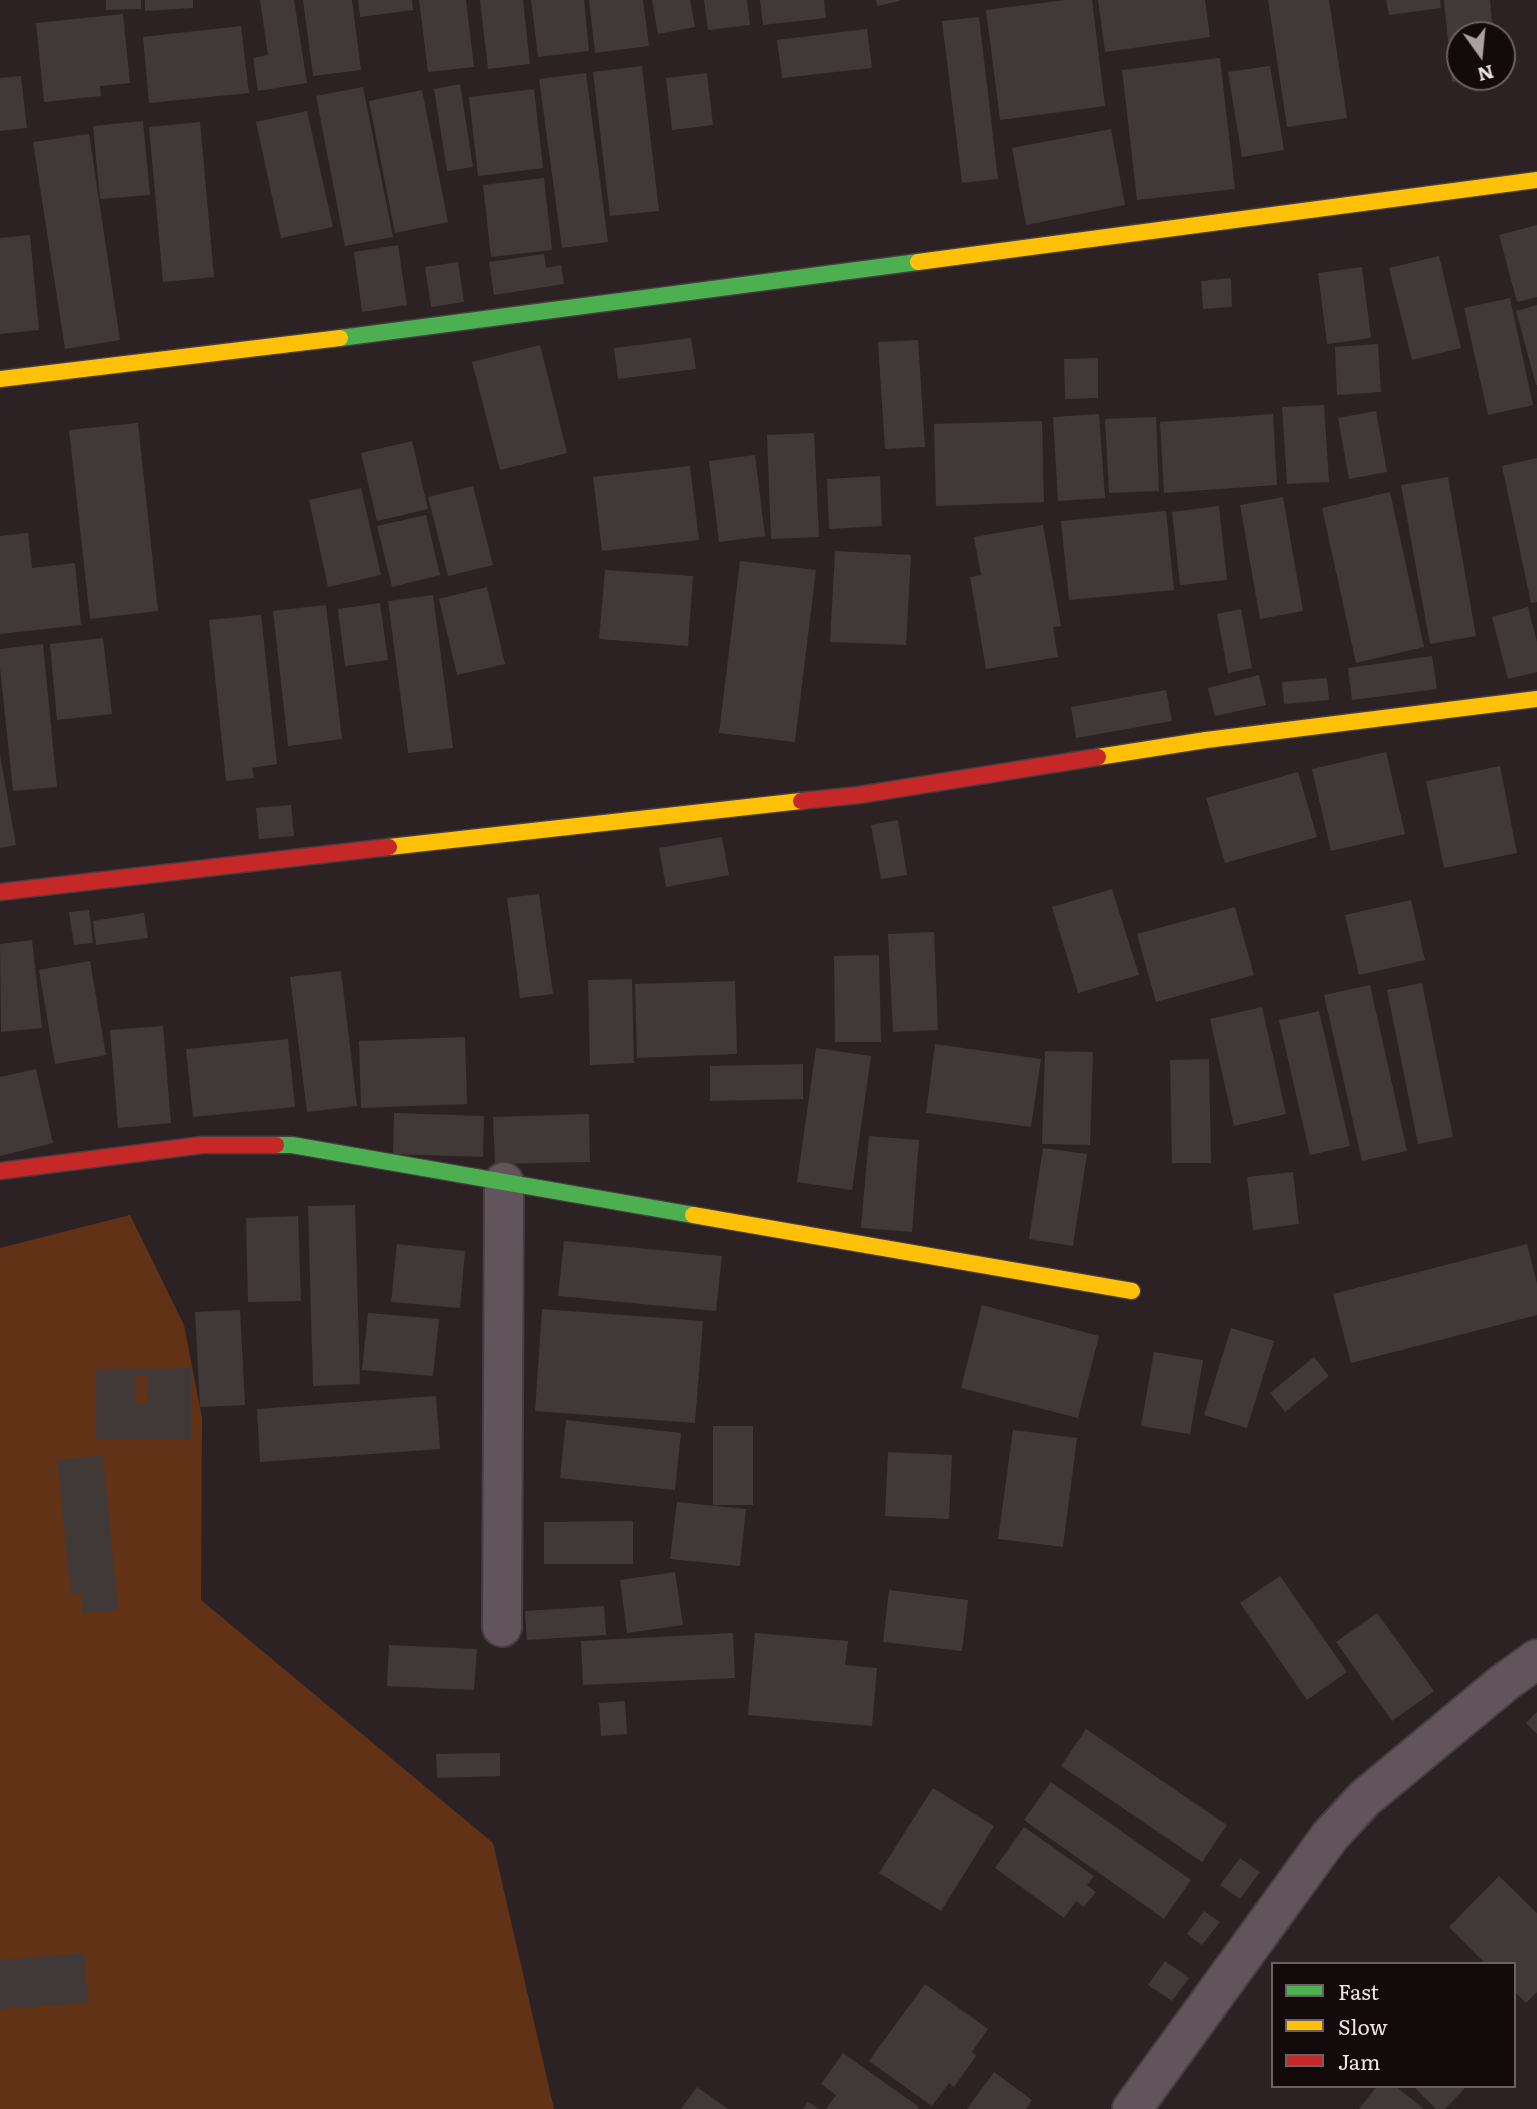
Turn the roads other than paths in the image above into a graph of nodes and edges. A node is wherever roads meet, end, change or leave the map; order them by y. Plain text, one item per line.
1 (1537, 180) edge
2 (0, 379) edge
3 (1537, 699) edge
4 (0, 892) edge
5 (0, 1171) edge
6 (503, 1182) junction
7 (1132, 1291) dead end
8 (502, 1627) dead end
9 (1537, 1659) edge
10 (1132, 2109) edge

1 - 2 street
3 - 4 street
5 - 6 street
6 - 7 street
6 - 8 street
9 - 10 street

